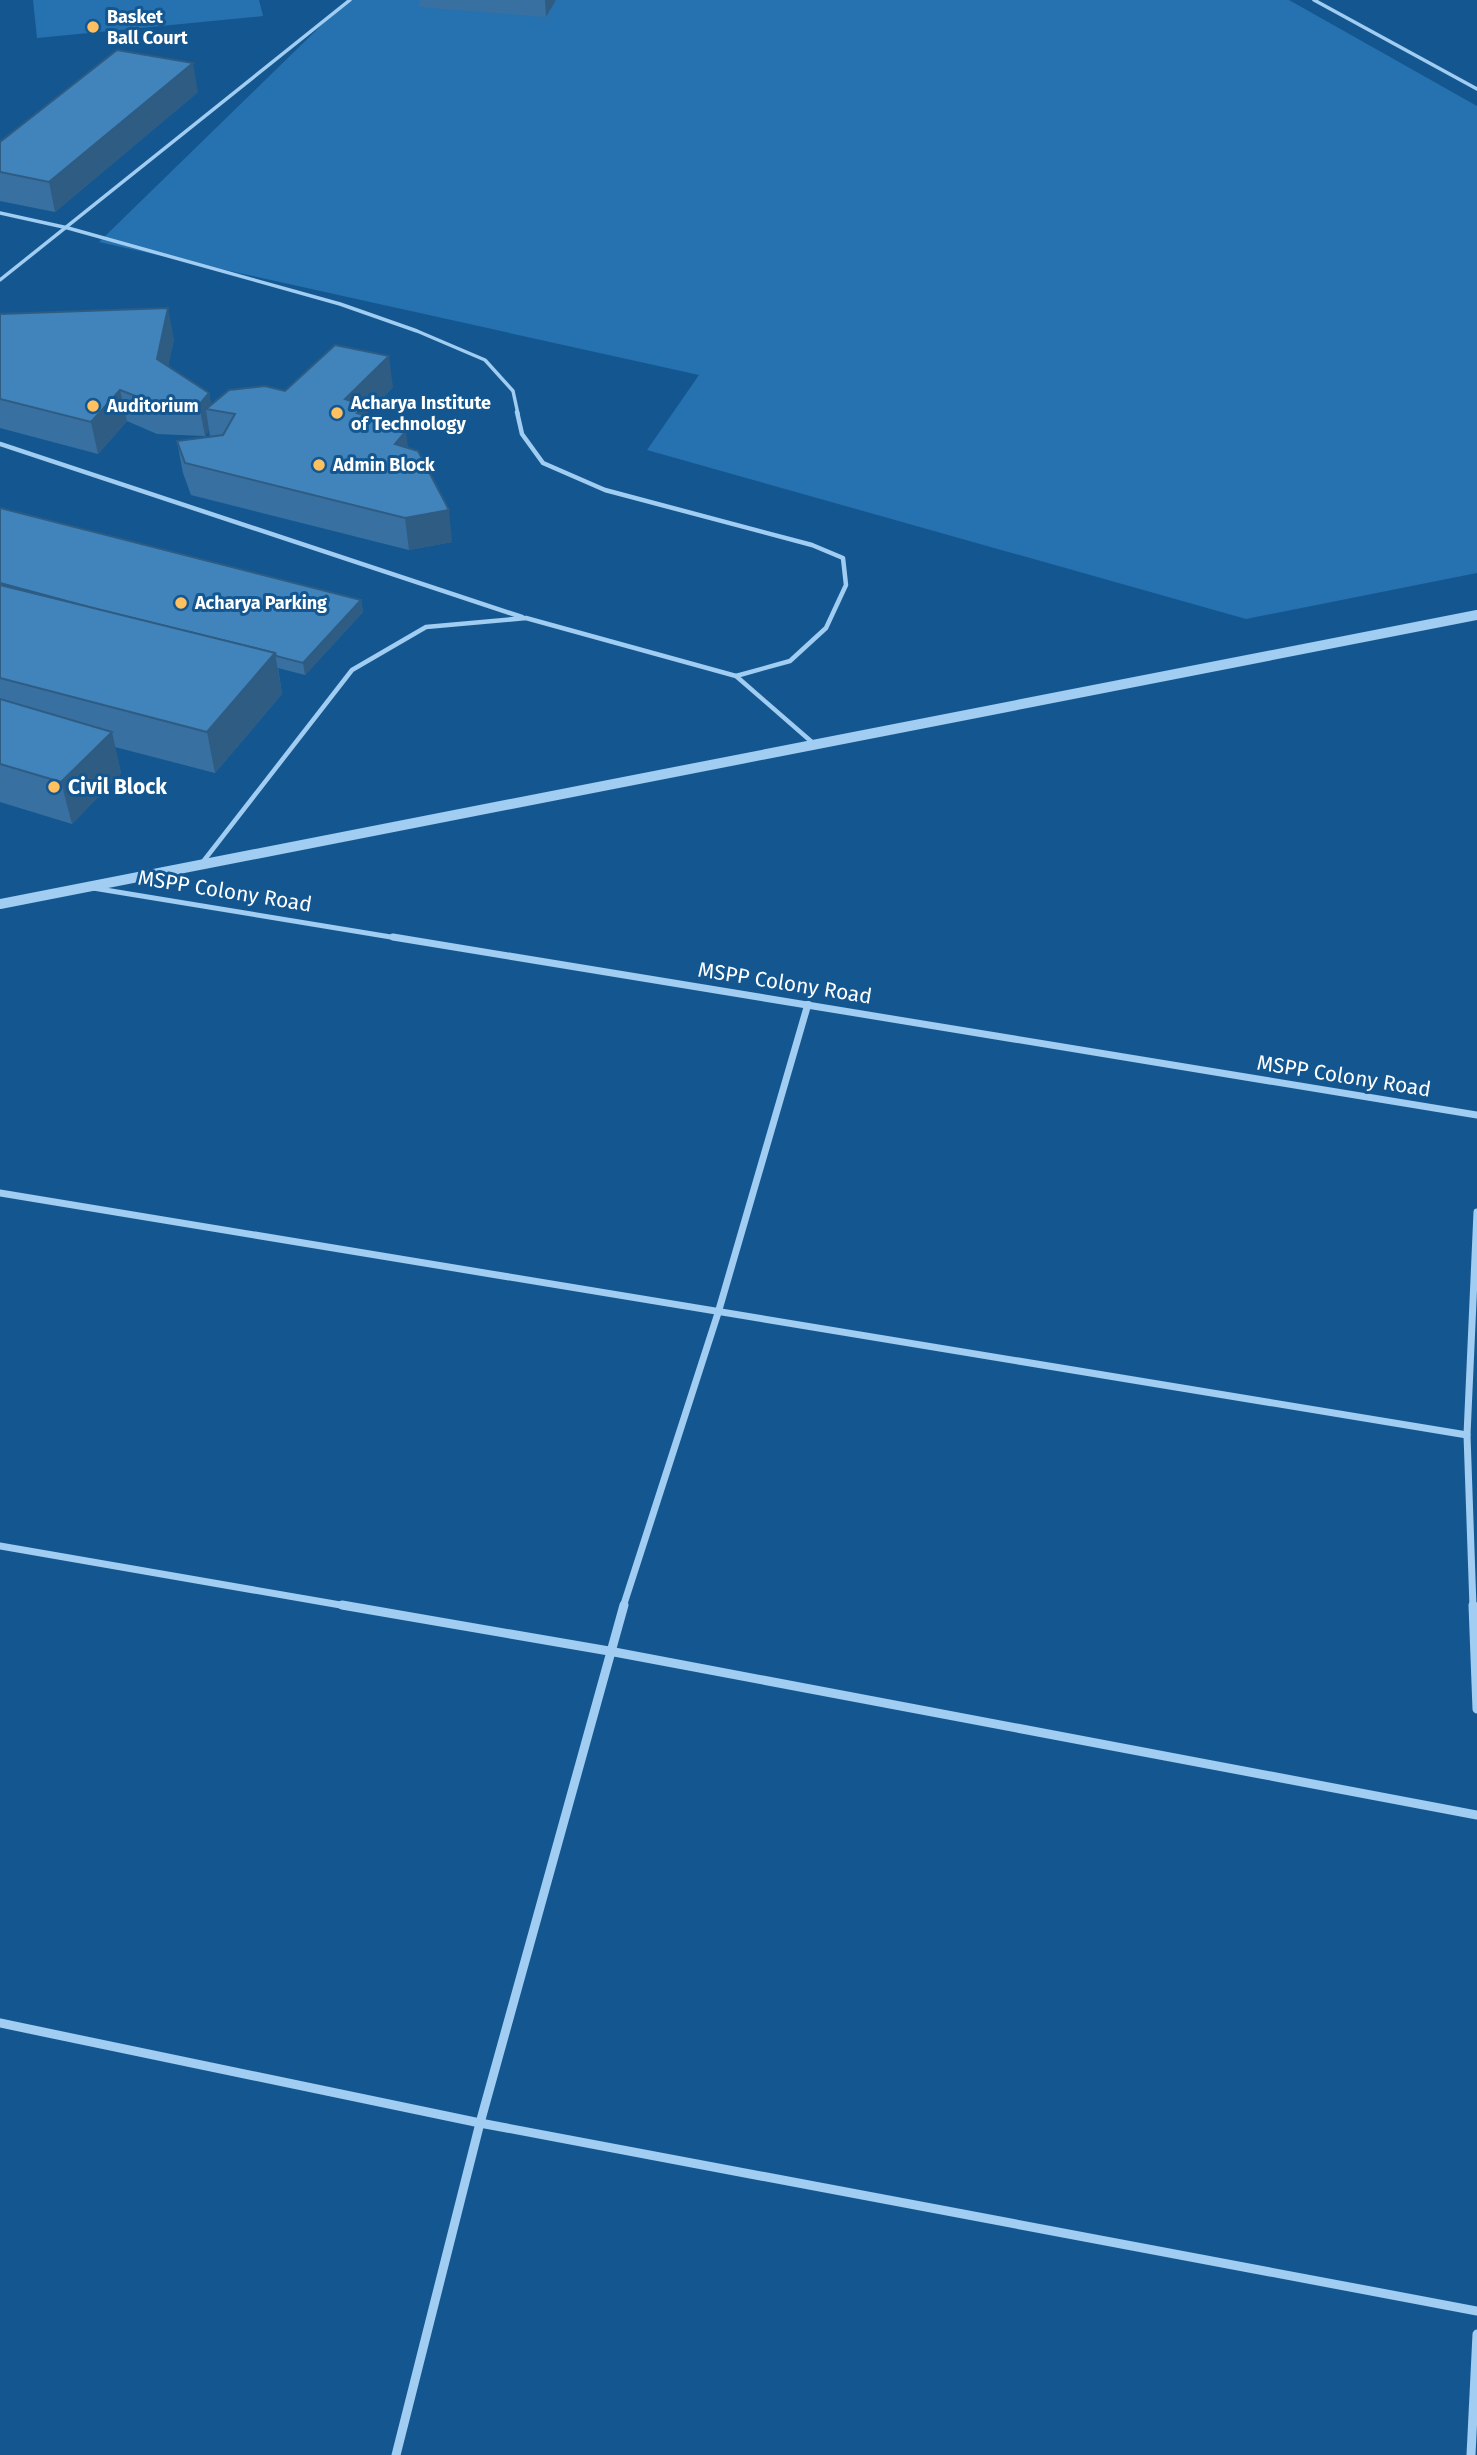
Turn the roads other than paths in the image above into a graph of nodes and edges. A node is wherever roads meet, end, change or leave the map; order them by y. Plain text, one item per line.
1 (350, 0) edge
2 (1314, 0) edge
3 (1477, 89) edge
4 (0, 213) edge
5 (68, 228) junction
6 (0, 280) edge
7 (0, 444) edge
8 (1477, 615) edge
9 (526, 618) junction
10 (736, 676) junction
11 (813, 743) junction
12 (202, 863) junction
13 (87, 887) junction
14 (0, 904) edge
15 (808, 1004) junction
16 (1477, 1115) edge
17 (0, 1193) edge
18 (1477, 1212) edge
19 (718, 1313) junction
20 (1467, 1435) junction
21 (0, 1546) edge
22 (609, 1651) junction
23 (1477, 1709) edge
24 (1477, 1815) edge
25 (0, 2023) edge
26 (480, 2123) junction
27 (1477, 2311) edge
28 (1477, 2334) edge
29 (396, 2455) edge
30 (1471, 2455) edge

1 - 5 lane
2 - 3 lane
4 - 5 lane
5 - 6 lane
5 - 10 lane
7 - 9 lane
8 - 11 street
9 - 10 lane
9 - 12 lane
10 - 11 lane
11 - 12 street
12 - 13 street
13 - 14 street
13 - 15 street, MSPP Colony Road
15 - 16 street, MSPP Colony Road
15 - 19 street
17 - 19 street
18 - 20 street
19 - 20 street
19 - 22 street
20 - 23 street
21 - 22 street
22 - 24 street
22 - 26 street
25 - 26 street
26 - 27 street
26 - 29 street
28 - 30 street

